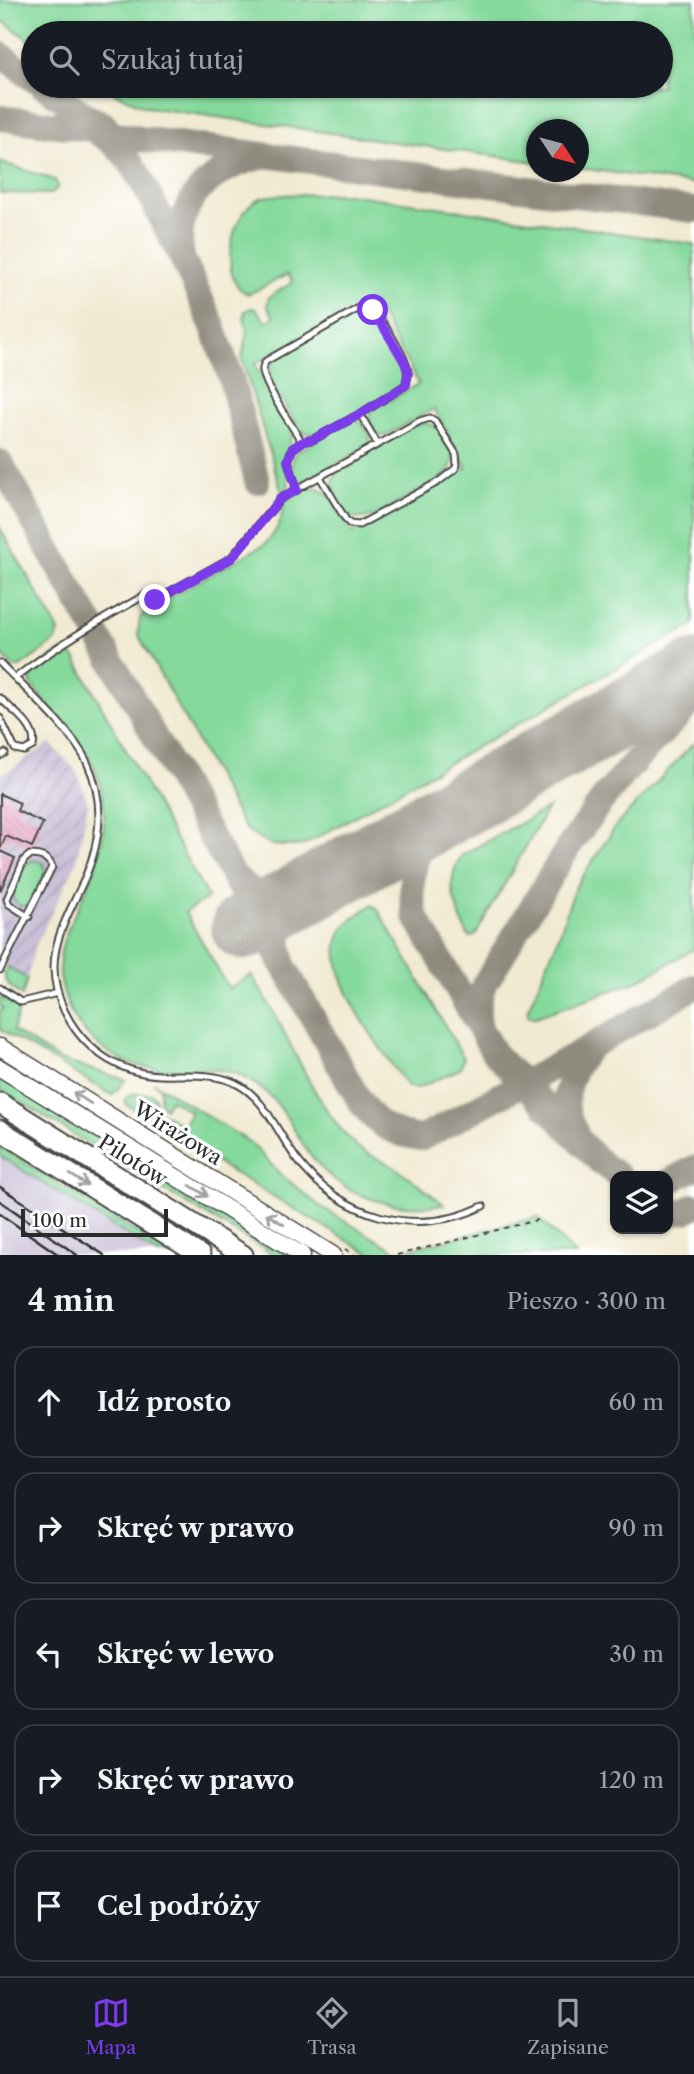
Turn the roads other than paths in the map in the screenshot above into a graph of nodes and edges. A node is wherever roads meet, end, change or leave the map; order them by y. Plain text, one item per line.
1 (360, 414) junction
2 (302, 442) junction
3 (377, 443) junction
4 (320, 477) junction
5 (297, 490) junction
6 (0, 663) edge
7 (15, 678) junction
8 (0, 698) edge
9 (0, 718) edge
10 (29, 917) junction
11 (0, 970) edge
12 (0, 988) edge
13 (58, 993) junction
14 (0, 1047) edge
15 (0, 1068) edge
16 (0, 1103) edge
17 (0, 1130) edge
18 (483, 1206) dead end
19 (200, 1255) edge
20 (243, 1255) edge
21 (302, 1255) edge
22 (333, 1255) edge

1 - 2 lane
1 - 2 lane
1 - 3 lane
2 - 5 lane
3 - 4 lane
3 - 4 lane
4 - 5 lane
5 - 7 lane
6 - 7 lane
7 - 13 lane
8 - 9 lane
10 - 10 lane
10 - 11 lane
12 - 13 lane
13 - 18 lane
22 -> 14 main road, Wirażowa
15 -> 21 main road, Wirażowa
16 - 20 highway, Pilotów
17 -> 19 highway

